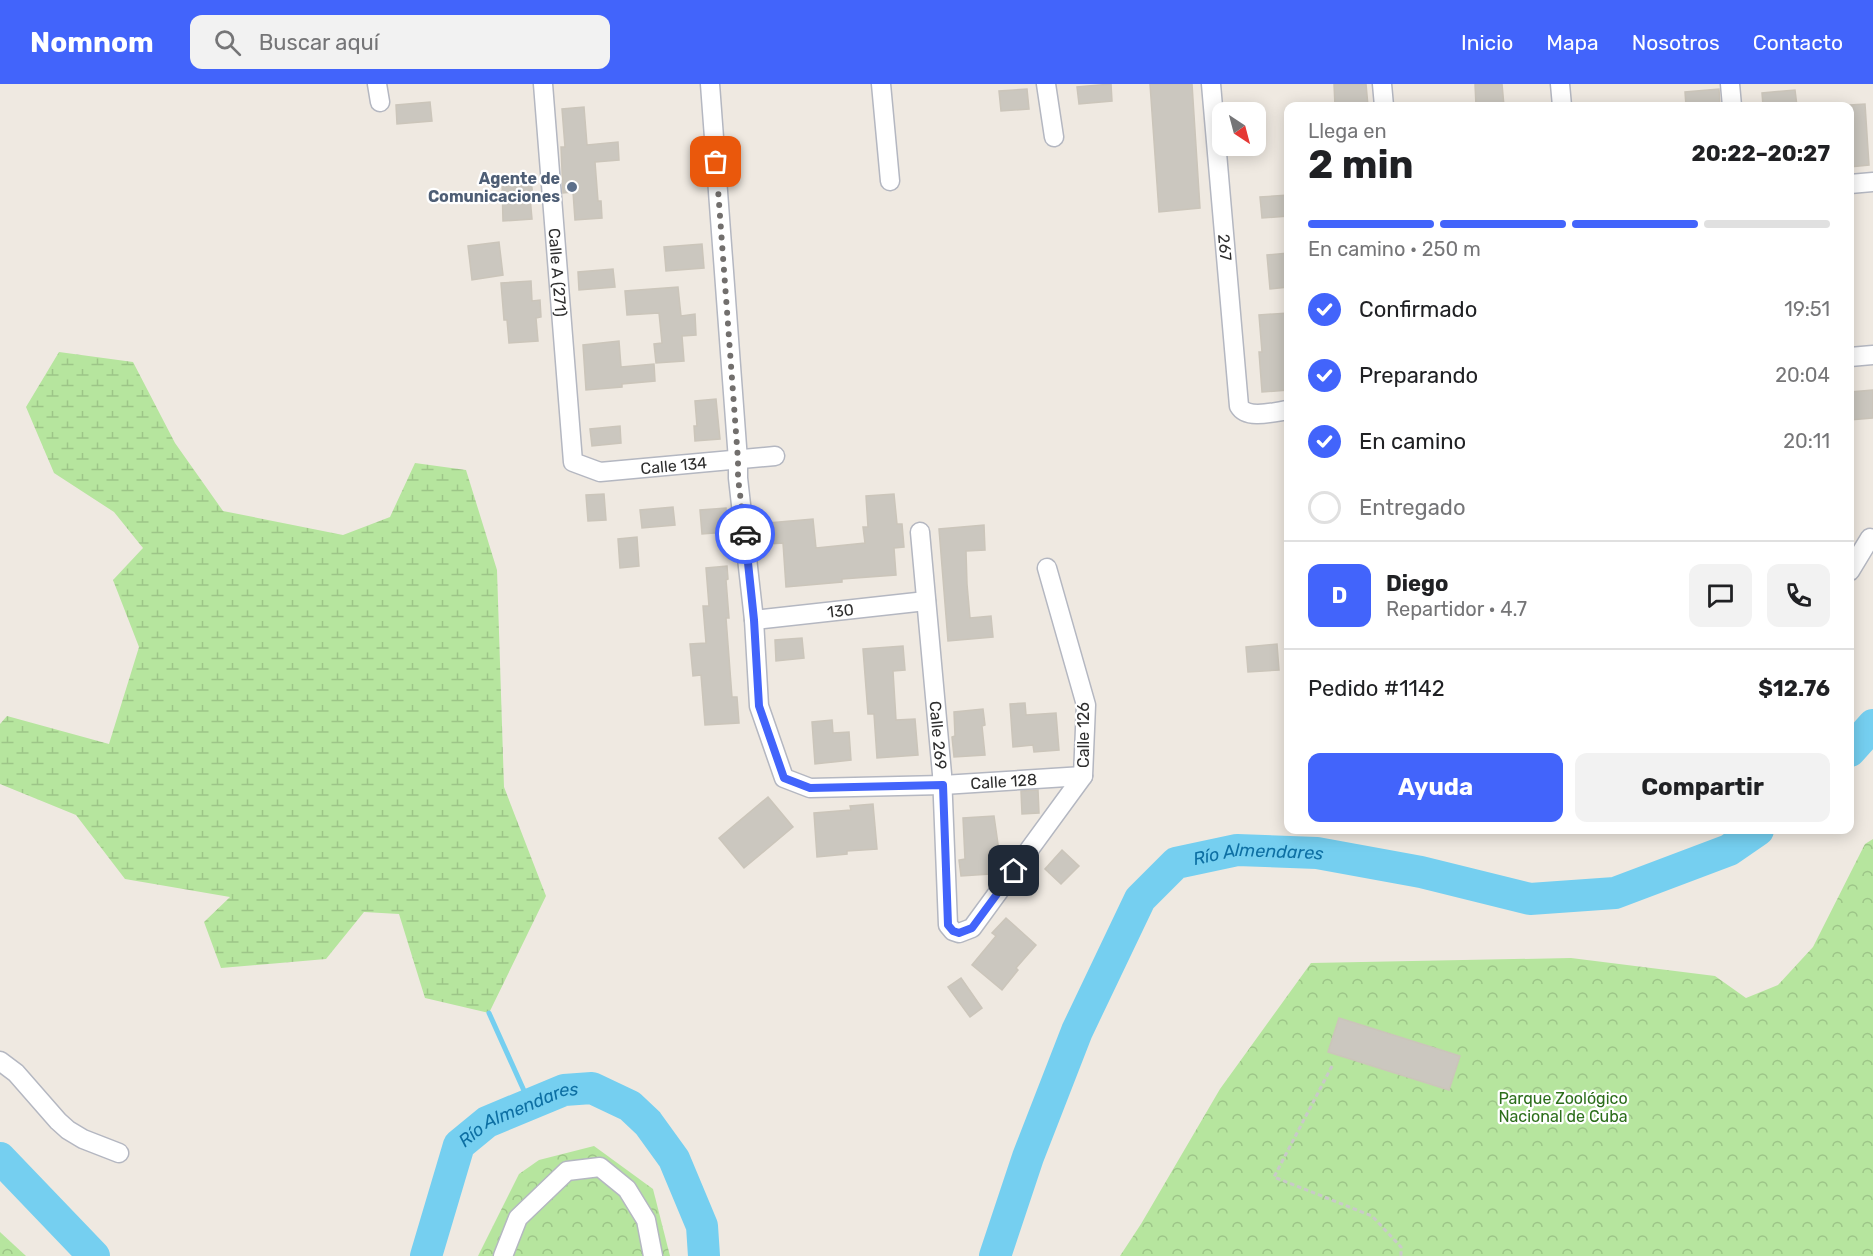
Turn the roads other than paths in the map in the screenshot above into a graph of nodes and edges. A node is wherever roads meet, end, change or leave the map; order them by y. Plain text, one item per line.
1 (377, 84) edge
2 (543, 84) edge
3 (710, 84) edge
4 (881, 84) edge
5 (1046, 84) edge
6 (1211, 84) edge
7 (1382, 84) edge
8 (1560, 84) edge
9 (1730, 84) edge
10 (380, 102) dead end
11 (1384, 102) edge
12 (1562, 102) edge
13 (1732, 102) edge
14 (1054, 137) dead end
15 (890, 181) dead end
16 (1873, 182) edge
17 (1854, 184) edge
18 (1873, 354) edge
19 (1854, 356) edge
20 (1284, 410) edge
21 (775, 456) dead end
22 (738, 460) junction
23 (573, 462) joint
24 (920, 531) dead end
25 (1870, 538) dead end
26 (1854, 564) edge
27 (1047, 568) dead end
28 (926, 601) junction
29 (754, 620) junction
30 (1083, 776) junction
31 (943, 785) junction
32 (959, 933) joint
33 (0, 1061) edge
34 (119, 1154) dead end
35 (503, 1256) edge
36 (653, 1256) edge

1 - 10 street
2 - 23 street, Calle A (271)
3 - 22 street
4 - 15 street
5 - 14 street
6 - 20 street, 267
7 - 11 street
8 - 12 street
9 - 13 street
16 - 17 street
18 - 19 street
21 - 22 street, Calle 134
22 - 23 street, Calle 134
22 - 29 street
24 - 28 street, Calle 269
25 - 26 street
27 - 30 street, Calle 126
28 - 29 street, 130
28 - 31 street, Calle 269
29 - 31 street, Calle 128
30 - 31 street, Calle 128
30 - 32 street, Calle 126
31 - 32 street, Calle 269
33 - 34 street
35 - 36 street

